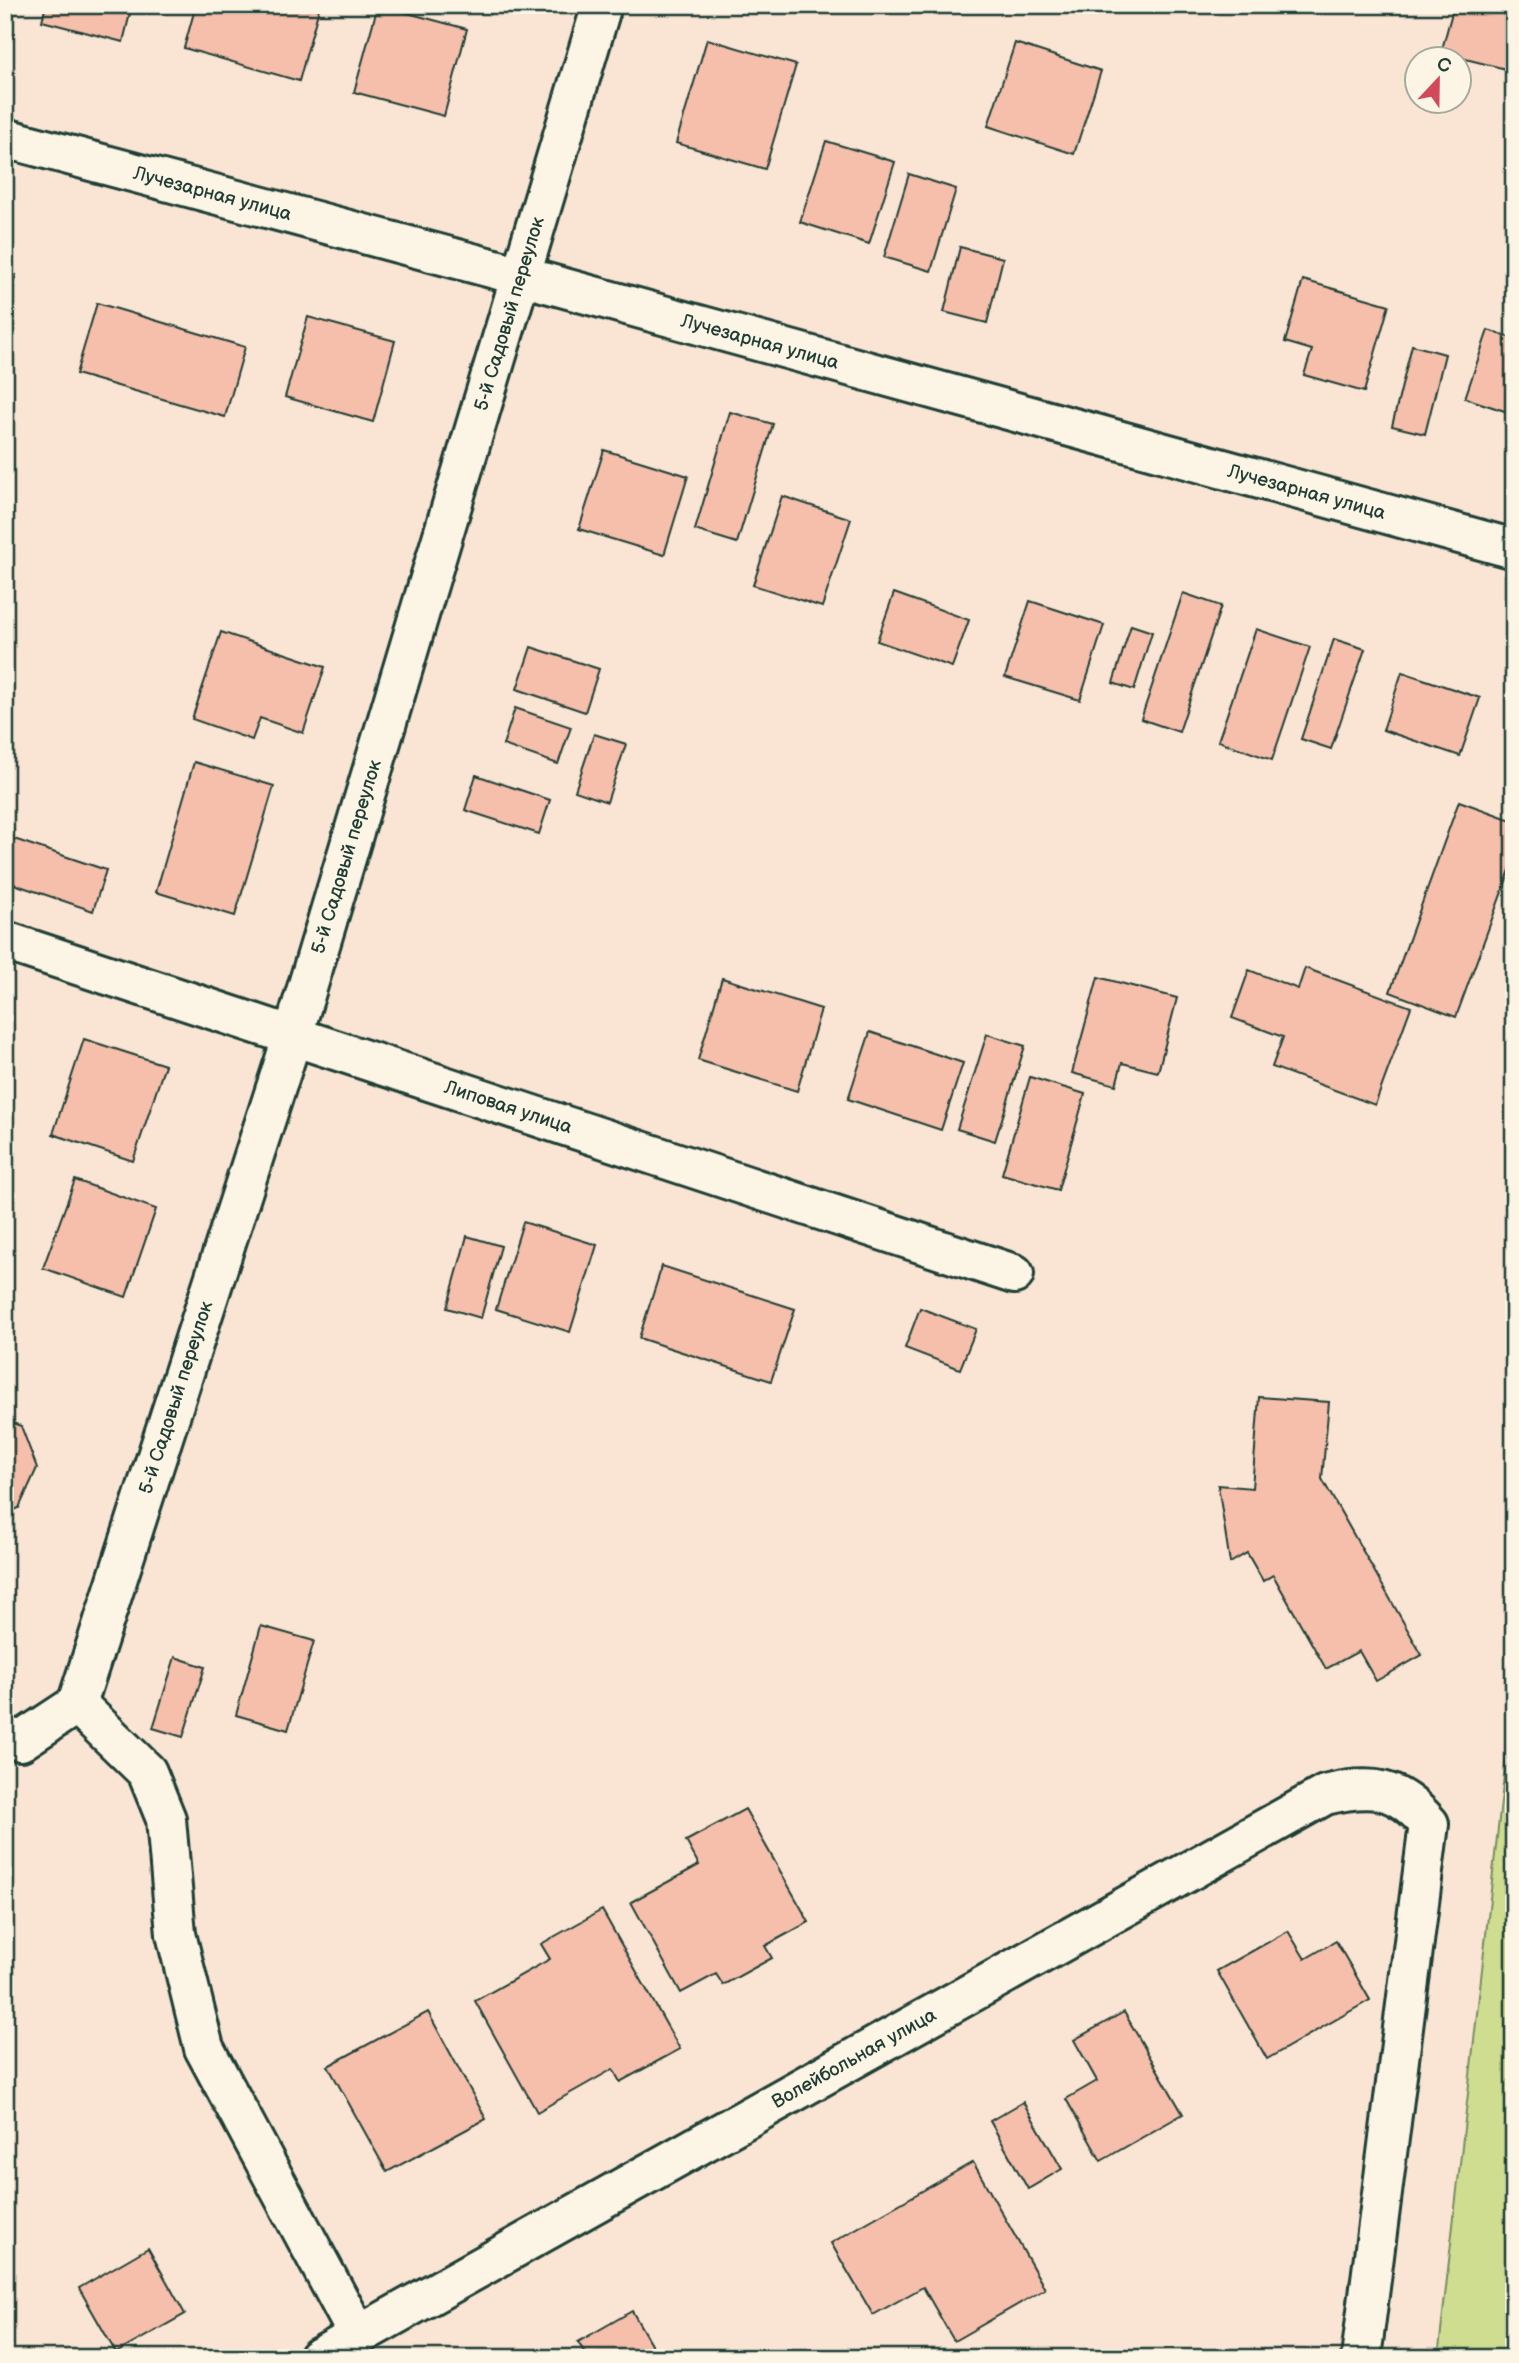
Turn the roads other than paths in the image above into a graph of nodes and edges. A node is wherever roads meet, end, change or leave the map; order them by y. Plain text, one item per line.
1 (602, 5) edge
2 (5, 138) edge
3 (522, 276) junction
4 (1514, 549) edge
5 (5, 941) edge
6 (293, 1035) junction
7 (1014, 1274) dead end
8 (77, 1704) junction
9 (5, 1736) edge
10 (358, 2335) junction
11 (318, 2358) edge
12 (1361, 2358) edge

1 - 3 street, 5-й Садовый переулок
2 - 3 street, Лучезарная улица
3 - 4 street, Лучезарная улица
3 - 6 street, 5-й Садовый переулок
5 - 6 street, Липовая улица
6 - 7 street, Липовая улица
6 - 8 street, 5-й Садовый переулок
8 - 9 street
8 - 10 street
10 - 11 street, Волейбольная улица
10 - 12 street, Волейбольная улица

